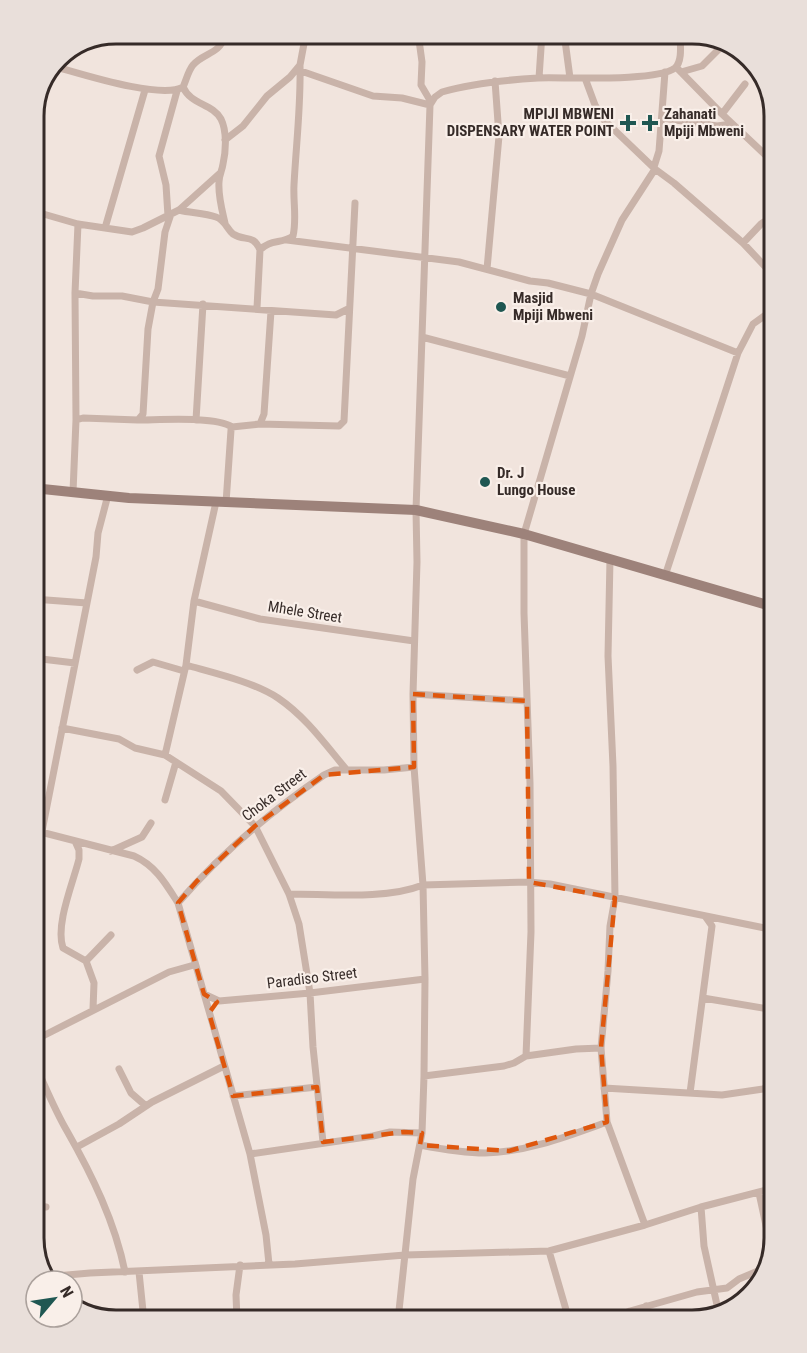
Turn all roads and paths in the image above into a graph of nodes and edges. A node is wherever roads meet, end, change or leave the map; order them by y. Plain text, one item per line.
1 (220, 44) edge
2 (304, 44) edge
3 (420, 44) edge
4 (541, 44) edge
5 (565, 44) edge
6 (680, 44) edge
7 (719, 49) edge
8 (61, 68) edge
9 (301, 68) junction
10 (674, 70) junction
11 (539, 78) junction
12 (570, 78) junction
13 (585, 78) junction
14 (495, 81) junction
15 (745, 84) dead end
16 (180, 89) junction
17 (146, 90) junction
18 (430, 104) junction
19 (722, 114) junction
20 (662, 118) junction
21 (732, 124) junction
22 (225, 140) junction
23 (764, 154) edge
24 (655, 168) junction
25 (219, 174) junction
26 (355, 203) dead end
27 (179, 210) junction
28 (44, 214) edge
29 (169, 215) junction
30 (764, 222) edge
31 (225, 223) junction
32 (78, 224) junction
33 (105, 228) junction
34 (286, 240) junction
35 (743, 243) junction
36 (352, 248) junction
37 (260, 250) junction
38 (426, 257) junction
39 (764, 265) edge
40 (487, 269) junction
41 (75, 292) junction
42 (591, 294) junction
43 (153, 302) junction
44 (203, 304) junction
45 (257, 308) junction
46 (348, 309) junction
47 (271, 310) junction
48 (336, 315) junction
49 (764, 316) edge
50 (348, 323) junction
51 (422, 337) junction
52 (738, 353) junction
53 (570, 376) junction
54 (76, 420) junction
55 (138, 420) junction
56 (196, 420) junction
57 (260, 424) junction
58 (232, 427) junction
59 (44, 489) edge
60 (73, 492) junction
61 (108, 495) junction
62 (221, 502) junction
63 (416, 510) junction
64 (524, 534) junction
65 (610, 560) junction
66 (665, 576) junction
67 (44, 600) edge
68 (194, 601) junction
69 (87, 603) junction
70 (764, 604) edge
71 (414, 641) junction
72 (44, 659) edge
73 (75, 663) junction
74 (185, 668) junction
75 (136, 670) dead end
76 (413, 694) junction
77 (527, 701) junction
78 (62, 728) junction
79 (165, 755) junction
80 (176, 762) junction
81 (414, 767) junction
82 (346, 769) junction
83 (165, 800) dead end
84 (44, 821) edge
85 (152, 823) dead end
86 (255, 825) junction
87 (44, 832) edge
88 (75, 841) junction
89 (111, 851) junction
90 (529, 882) junction
91 (423, 885) junction
92 (289, 894) junction
93 (615, 898) junction
94 (178, 903) junction
95 (705, 916) junction
96 (719, 919) junction
97 (712, 926) junction
98 (764, 928) edge
99 (111, 935) dead end
100 (86, 961) junction
101 (194, 965) junction
102 (425, 979) junction
103 (310, 993) junction
104 (204, 994) junction
105 (703, 998) junction
106 (219, 1001) junction
107 (764, 1008) edge
108 (93, 1009) junction
109 (209, 1013) junction
110 (44, 1034) edge
111 (601, 1048) junction
112 (526, 1056) junction
113 (224, 1066) junction
114 (118, 1069) dead end
115 (424, 1076) junction
116 (44, 1084) edge
117 (317, 1087) junction
118 (604, 1088) junction
119 (764, 1089) edge
120 (690, 1093) junction
121 (233, 1095) junction
122 (146, 1106) junction
123 (607, 1122) junction
124 (422, 1133) junction
125 (323, 1142) junction
126 (420, 1145) junction
127 (77, 1147) junction
128 (250, 1154) junction
129 (764, 1191) edge
130 (759, 1193) junction
131 (701, 1207) junction
132 (764, 1216) edge
133 (645, 1225) junction
134 (549, 1251) junction
135 (405, 1255) junction
136 (269, 1264) junction
137 (240, 1265) junction
138 (125, 1272) junction
139 (139, 1272) junction
140 (755, 1272) edge
141 (84, 1275) edge
142 (713, 1289) junction
143 (717, 1304) edge
144 (646, 1306) junction
145 (143, 1309) edge
146 (237, 1309) edge
147 (399, 1309) edge
148 (566, 1310) edge
149 (636, 1310) edge
150 (648, 1310) edge

1 - 16 street
2 - 9 street
3 - 18 street
4 - 11 street
5 - 12 street
6 - 10 street
7 - 10 street
8 - 17 street
9 - 18 street
9 - 22 street
9 - 34 street
10 - 13 street
10 - 19 street
10 - 20 street
11 - 12 street
11 - 14 street
12 - 13 street
13 - 24 street
14 - 18 street
14 - 40 street
15 - 19 street
16 - 17 street
16 - 22 street
16 - 29 street
17 - 33 street
18 - 38 street
19 - 21 street
20 - 21 street
20 - 24 street
21 - 23 street
22 - 25 street
24 - 35 street
24 - 42 street
25 - 27 street
25 - 31 street
26 - 36 street
27 - 29 street
27 - 31 street
28 - 32 street
29 - 33 street
29 - 43 street
30 - 35 street
31 - 37 street
32 - 33 street
32 - 41 street
34 - 36 street
34 - 37 street
35 - 39 street
36 - 38 street
36 - 46 street
37 - 45 street
38 - 40 street
38 - 51 street
40 - 42 street
41 - 43 street
41 - 54 street
42 - 52 street
42 - 53 street
43 - 44 street
43 - 55 street
44 - 45 street
44 - 56 street
45 - 47 street
46 - 48 street
46 - 50 street
47 - 48 street
47 - 57 street
48 - 50 street
49 - 52 street
50 - 57 street
51 - 53 street
51 - 63 street
52 - 66 street
53 - 64 street
54 - 55 street
54 - 60 street
55 - 56 street
56 - 58 street
57 - 58 street
58 - 62 street
59 - 60 street
60 - 61 street
61 - 62 street
61 - 69 street
62 - 63 street
62 - 68 street
63 - 64 street
63 - 71 street
64 - 65 street
64 - 77 street
65 - 66 street
65 - 93 street
66 - 70 street
67 - 69 street
68 - 71 street, Mhele Street
68 - 74 street
69 - 73 street
71 - 76 street
72 - 73 street
73 - 78 street
74 - 75 street
74 - 79 street
74 - 82 street
76 - 77 street
76 - 81 street
77 - 90 street
78 - 79 street
78 - 84 street
79 - 80 street
80 - 83 street
80 - 86 street
81 - 82 street, Choka Street
81 - 91 street
82 - 86 street, Choka Street
85 - 89 street
86 - 92 street
86 - 94 street, Choka Street
87 - 88 street
88 - 89 street
88 - 100 street
89 - 94 street
90 - 91 street
90 - 93 street
90 - 112 street
91 - 92 street
91 - 102 street
92 - 103 street
93 - 95 street
93 - 111 street
94 - 101 street
95 - 96 street
95 - 97 street
96 - 97 street
96 - 98 street
97 - 105 street
99 - 100 street
100 - 108 street
101 - 104 street
101 - 108 street
102 - 103 street, Paradiso Street
102 - 115 street
103 - 106 street, Paradiso Street
103 - 117 street
104 - 106 street
104 - 109 street
105 - 107 street
105 - 120 street
106 - 109 street
108 - 110 street
109 - 113 street
111 - 112 street
111 - 118 street
112 - 115 street
113 - 121 street
113 - 122 street
114 - 122 street
115 - 124 street
116 - 127 street
117 - 121 street
117 - 125 street
118 - 120 street
118 - 123 street
119 - 120 street
121 - 128 street
122 - 127 street
123 - 126 street
123 - 133 street
124 - 125 street
124 - 126 street
125 - 128 street
126 - 135 street
127 - 138 street
128 - 136 street
129 - 130 street
130 - 131 street
130 - 132 street
131 - 133 street
131 - 142 street
133 - 134 street
134 - 135 street
134 - 148 street
135 - 136 street
135 - 147 street
136 - 137 street
137 - 139 street
137 - 146 street
138 - 139 street
138 - 141 street
139 - 145 street
140 - 142 street
142 - 143 street
142 - 144 street
144 - 149 street
144 - 150 street

